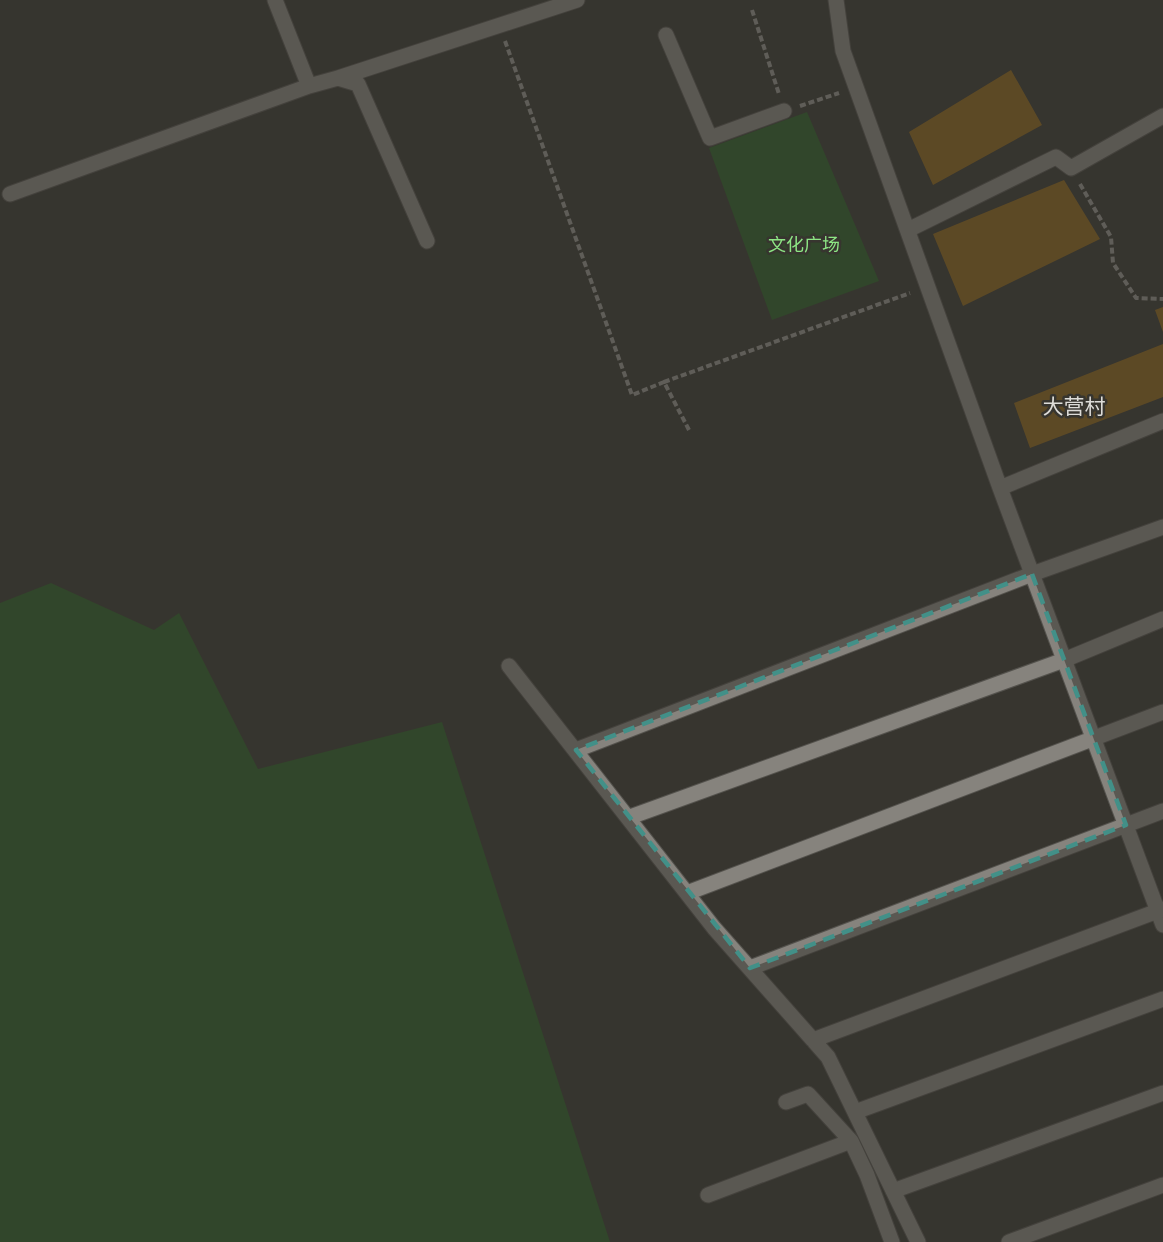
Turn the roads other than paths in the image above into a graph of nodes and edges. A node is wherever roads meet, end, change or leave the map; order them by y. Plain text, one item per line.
1 (274, 0) edge
2 (577, 0) edge
3 (836, 0) edge
4 (666, 36) dead end
5 (338, 78) junction
6 (309, 86) junction
7 (784, 111) road end
8 (1163, 116) edge
9 (10, 194) dead end
10 (908, 230) junction
11 (427, 241) dead end
12 (1163, 421) edge
13 (1000, 488) junction
14 (1163, 527) edge
15 (1032, 574) junction
16 (1163, 619) edge
17 (1064, 660) junction
18 (509, 666) dead end
19 (1163, 712) edge
20 (1093, 738) junction
21 (576, 750) junction
22 (1163, 811) edge
23 (630, 817) junction
24 (1126, 825) junction
25 (687, 893) junction
26 (1161, 915) edge
27 (750, 968) junction
28 (1163, 999) edge
29 (813, 1040) junction
30 (1163, 1093) edge
31 (786, 1102) dead end
32 (855, 1112) junction
33 (851, 1141) junction
34 (1163, 1185) edge
35 (893, 1191) junction
36 (708, 1195) dead end
37 (892, 1242) edge
38 (918, 1242) edge
39 (1009, 1242) edge

1 - 6 street
2 - 5 street
3 - 10 street
4 - 7 street
5 - 6 street
5 - 11 street
6 - 9 street
8 - 10 street
10 - 13 street
12 - 13 street
13 - 15 street
14 - 15 street
15 - 17 street
15 - 21 street
16 - 17 street
17 - 20 street
17 - 23 street
18 - 21 street
19 - 20 street
20 - 24 street
20 - 25 street
21 - 23 street
22 - 24 street
23 - 25 street
24 - 26 street
24 - 27 street
25 - 27 street
26 - 29 street
27 - 29 street
28 - 32 street
29 - 32 street
30 - 35 street
31 - 33 street
32 - 35 street
33 - 36 street
33 - 37 street
34 - 39 street
35 - 38 street

